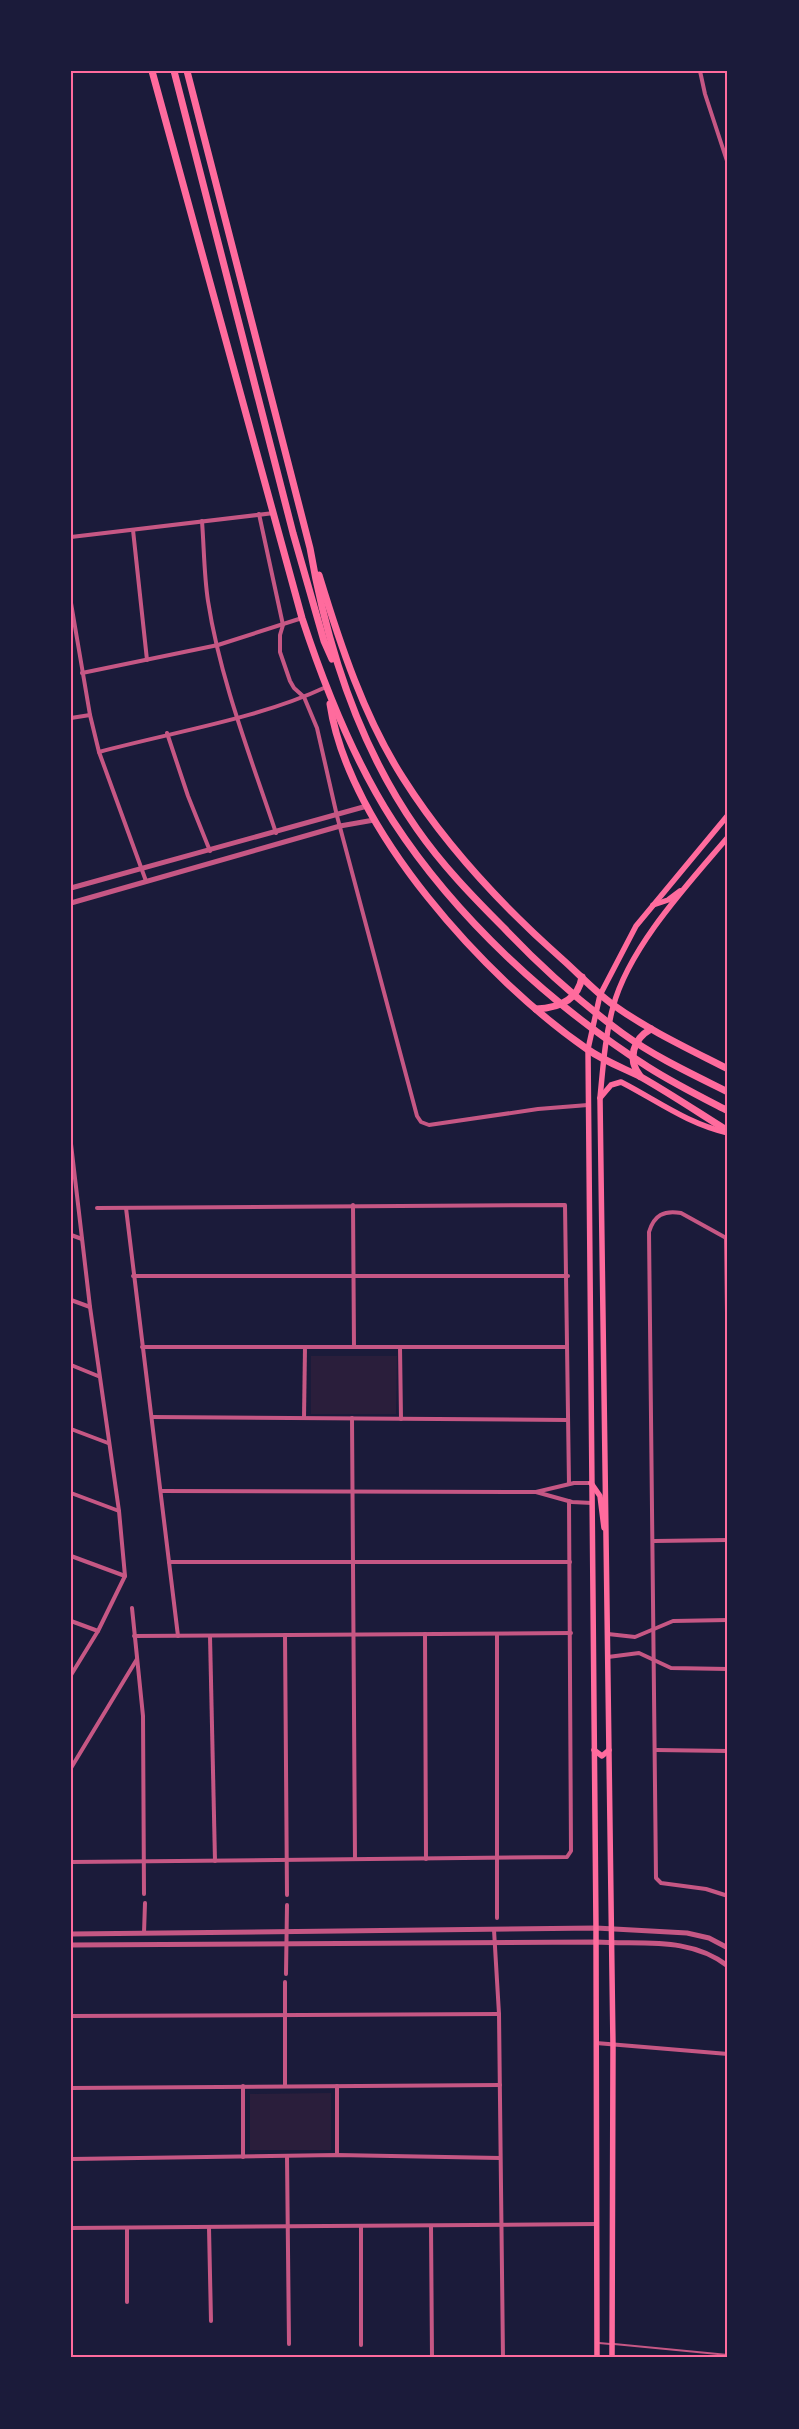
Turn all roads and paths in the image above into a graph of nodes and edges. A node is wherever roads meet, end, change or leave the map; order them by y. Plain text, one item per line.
1 (152, 71) edge
2 (174, 71) edge
3 (187, 71) edge
4 (700, 71) edge
5 (727, 156) edge
6 (728, 164) edge
7 (274, 513) junction
8 (259, 514) junction
9 (202, 521) junction
10 (132, 530) junction
11 (71, 537) edge
12 (310, 548) junction
13 (71, 603) edge
14 (302, 618) junction
15 (283, 625) junction
16 (218, 645) junction
17 (147, 660) junction
18 (82, 673) junction
19 (341, 677) junction
20 (326, 687) junction
21 (304, 697) junction
22 (329, 697) junction
23 (90, 714) junction
24 (238, 717) junction
25 (71, 718) edge
26 (167, 733) junction
27 (99, 752) junction
28 (367, 806) junction
29 (728, 815) edge
30 (337, 816) junction
31 (374, 820) junction
32 (340, 826) junction
33 (276, 832) junction
34 (728, 838) edge
35 (210, 851) junction
36 (142, 869) junction
37 (146, 881) junction
38 (71, 888) edge
39 (685, 888) junction
40 (71, 903) edge
41 (653, 905) junction
42 (582, 977) junction
43 (600, 995) junction
44 (614, 1005) junction
45 (536, 1009) junction
46 (652, 1029) junction
47 (588, 1049) junction
48 (603, 1059) junction
49 (728, 1069) edge
50 (641, 1078) junction
51 (728, 1092) edge
52 (600, 1098) junction
53 (588, 1105) junction
54 (728, 1111) edge
55 (728, 1132) edge
56 (71, 1144) edge
57 (353, 1205) junction
58 (97, 1208) dead end
59 (126, 1208) junction
60 (71, 1235) edge
61 (82, 1239) junction
62 (727, 1239) edge
63 (353, 1275) junction
64 (133, 1276) junction
65 (568, 1276) junction
66 (71, 1300) edge
67 (90, 1307) junction
68 (727, 1346) edge
69 (142, 1347) junction
70 (305, 1347) junction
71 (354, 1347) junction
72 (400, 1347) junction
73 (568, 1347) junction
74 (71, 1366) edge
75 (98, 1376) junction
76 (728, 1387) edge
77 (152, 1417) junction
78 (304, 1418) junction
79 (352, 1418) junction
80 (401, 1419) junction
81 (568, 1420) junction
82 (71, 1429) edge
83 (108, 1443) junction
84 (569, 1484) junction
85 (591, 1484) junction
86 (161, 1491) junction
87 (352, 1491) junction
88 (536, 1492) junction
89 (71, 1493) edge
90 (569, 1501) junction
91 (592, 1503) junction
92 (118, 1511) junction
93 (607, 1537) junction
94 (728, 1540) edge
95 (654, 1541) junction
96 (71, 1556) edge
97 (169, 1562) junction
98 (353, 1562) junction
99 (570, 1562) junction
100 (125, 1576) junction
101 (132, 1608) dead end
102 (728, 1620) edge
103 (71, 1621) edge
104 (655, 1627) junction
105 (98, 1631) junction
106 (425, 1634) junction
107 (497, 1634) junction
108 (570, 1634) junction
109 (608, 1634) junction
110 (285, 1635) junction
111 (354, 1635) junction
112 (134, 1636) junction
113 (178, 1636) junction
114 (210, 1636) junction
115 (608, 1657) junction
116 (654, 1658) junction
117 (137, 1659) junction
118 (728, 1669) edge
119 (71, 1675) edge
120 (609, 1749) junction
121 (594, 1750) junction
122 (656, 1750) junction
123 (728, 1751) edge
124 (71, 1768) edge
125 (355, 1859) junction
126 (426, 1859) junction
127 (498, 1859) junction
128 (286, 1860) junction
129 (215, 1861) junction
130 (71, 1862) edge
131 (144, 1863) junction
132 (144, 1894) dead end
133 (287, 1895) dead end
134 (728, 1896) edge
135 (145, 1903) dead end
136 (287, 1905) dead end
137 (497, 1918) dead end
138 (596, 1928) junction
139 (611, 1929) junction
140 (494, 1930) junction
141 (286, 1932) junction
142 (144, 1933) junction
143 (71, 1934) edge
144 (596, 1942) junction
145 (495, 1943) junction
146 (611, 1943) junction
147 (71, 1945) edge
148 (287, 1945) junction
149 (728, 1948) edge
150 (728, 1966) edge
151 (286, 1974) dead end
152 (285, 1982) dead end
153 (499, 2014) junction
154 (71, 2016) edge
155 (285, 2016) junction
156 (596, 2043) junction
157 (613, 2046) junction
158 (728, 2054) edge
159 (285, 2085) junction
160 (500, 2085) junction
161 (243, 2086) junction
162 (337, 2086) junction
163 (71, 2088) edge
164 (337, 2154) junction
165 (287, 2156) junction
166 (243, 2157) junction
167 (500, 2158) junction
168 (71, 2159) edge
169 (597, 2224) junction
170 (431, 2226) junction
171 (500, 2226) junction
172 (287, 2227) junction
173 (361, 2227) junction
174 (71, 2228) edge
175 (127, 2228) junction
176 (210, 2228) junction
177 (127, 2302) dead end
178 (211, 2321) dead end
179 (597, 2343) junction
180 (289, 2344) dead end
181 (612, 2344) junction
182 (361, 2345) dead end
183 (728, 2355) edge
184 (432, 2358) edge
185 (503, 2358) edge
186 (597, 2358) edge
187 (612, 2358) edge

1 - 7 highway
2 - 19 highway
3 - 12 highway
4 - 5 street
5 - 6 street
7 - 8 street
7 - 14 highway
8 - 9 street
8 - 15 street
9 - 10 street
9 - 16 street
10 - 11 street
10 - 17 street
12 - 19 highway
12 - 42 highway
13 - 18 street
14 - 15 street
14 - 20 highway
15 - 16 street
15 - 21 street
16 - 17 street
16 - 24 street
17 - 18 street
18 - 23 street
19 - 51 highway
20 - 21 street
20 - 22 highway
21 - 24 street
21 - 30 street
22 - 28 highway
22 - 54 highway
23 - 25 street
23 - 27 street
24 - 26 street
24 - 33 street
26 - 27 street
26 - 35 street
27 - 36 street
28 - 30 street
28 - 31 highway
29 - 41 main road
30 - 32 street
30 - 33 street
31 - 32 street
31 - 45 highway
32 - 37 street
32 - 53 street
33 - 35 street
34 - 39 main road
35 - 36 street
36 - 37 street
36 - 38 street
37 - 40 street
39 - 41 main road
39 - 44 main road
41 - 43 main road
42 - 43 highway
42 - 45 highway
43 - 44 highway
43 - 47 main road
44 - 46 highway
44 - 48 main road
45 - 47 highway
46 - 49 highway
46 - 50 highway
47 - 48 highway
47 - 53 main road
48 - 50 highway
48 - 52 main road
50 - 55 highway
52 - 55 main road
52 - 93 main road
53 - 85 main road
56 - 61 street
57 - 59 street
57 - 63 street
57 - 65 street
58 - 59 street
59 - 64 street
60 - 61 street
61 - 67 street
62 - 68 street
62 - 95 street
63 - 64 street
63 - 65 street
63 - 71 street
64 - 69 street
65 - 73 street
66 - 67 street
67 - 75 street
68 - 76 street
69 - 70 street
69 - 77 street
70 - 71 street
70 - 78 street
71 - 72 street
72 - 73 street
72 - 80 street
73 - 81 street
74 - 75 street
75 - 83 street
77 - 78 street
77 - 86 street
78 - 79 street
79 - 80 street
79 - 87 street
80 - 81 street
81 - 84 street
82 - 83 street
83 - 92 street
84 - 85 street
84 - 88 street
85 - 91 main road
85 - 93 main road
86 - 87 street
86 - 97 street
87 - 88 street
87 - 98 street
88 - 90 street
89 - 92 street
90 - 91 street
90 - 99 street
91 - 121 main road
92 - 100 street
93 - 109 main road
94 - 95 street
95 - 104 street
96 - 100 street
97 - 98 street
97 - 113 street
98 - 99 street
98 - 111 street
99 - 108 street
100 - 105 street
101 - 112 street
102 - 104 street
103 - 105 street
104 - 109 street
104 - 116 street
105 - 119 street
106 - 107 street
106 - 111 street
106 - 126 street
107 - 108 street
107 - 127 street
108 - 127 street
109 - 115 main road
110 - 111 street
110 - 114 street
110 - 128 street
111 - 125 street
112 - 113 street
112 - 117 street
113 - 114 street
114 - 129 street
115 - 116 street
115 - 120 main road
116 - 118 street
116 - 122 street
117 - 124 street
117 - 131 street
120 - 121 main road
120 - 139 main road
121 - 138 main road
122 - 123 street
122 - 134 street
125 - 126 street
125 - 128 street
126 - 127 street
127 - 137 street
128 - 129 street
128 - 133 street
129 - 131 street
130 - 131 street
131 - 132 street
135 - 142 street
136 - 141 street
138 - 139 street
138 - 140 street
138 - 144 main road
139 - 146 main road
139 - 149 street
140 - 141 street
140 - 145 street
141 - 142 street
141 - 148 street
142 - 143 street
144 - 145 street
144 - 146 street
144 - 156 main road
145 - 148 street
145 - 153 street
146 - 150 street
146 - 157 main road
147 - 148 street
148 - 151 street
152 - 155 street
153 - 155 street
153 - 160 street
154 - 155 street
155 - 159 street
156 - 157 street
156 - 169 main road
157 - 158 street
157 - 181 main road
159 - 161 street
159 - 162 street
160 - 162 street
160 - 167 street
161 - 163 street
161 - 166 street
162 - 164 street
164 - 165 street
164 - 167 street
165 - 166 street
165 - 172 street
166 - 168 street
167 - 171 street
169 - 171 street
169 - 179 main road
170 - 171 street
170 - 173 street
170 - 184 street
171 - 185 street
172 - 173 street
172 - 176 street
172 - 180 street
173 - 182 street
174 - 175 street
175 - 176 street
175 - 177 street
176 - 178 street
179 - 181 lane
179 - 186 main road
181 - 183 lane
181 - 187 main road

